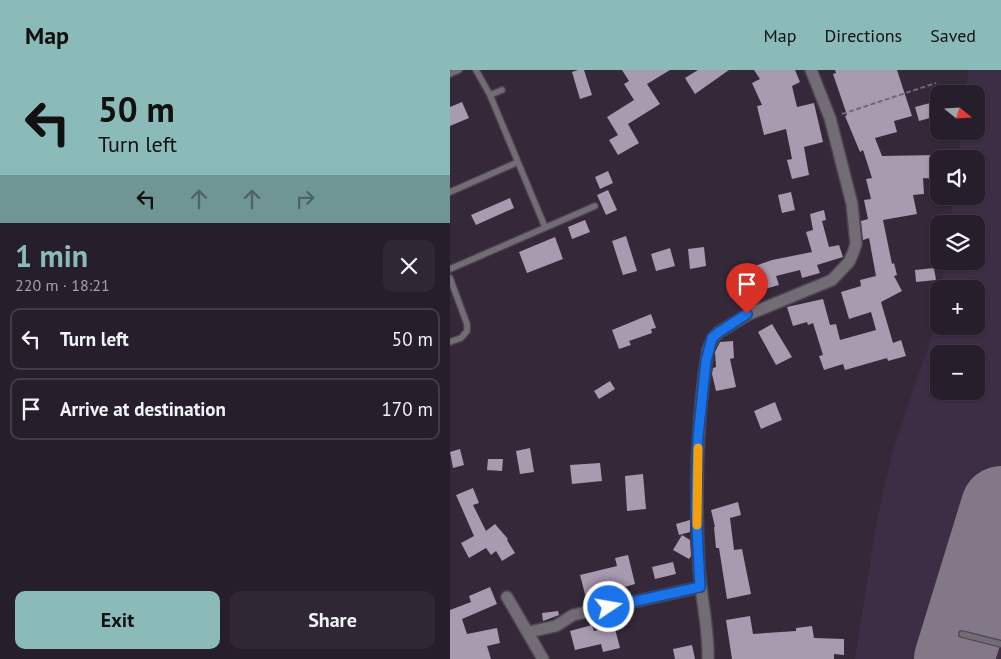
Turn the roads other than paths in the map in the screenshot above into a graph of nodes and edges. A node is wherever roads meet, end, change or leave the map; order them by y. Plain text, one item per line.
1 (459, 70) edge
2 (476, 70) edge
3 (811, 70) edge
4 (450, 74) edge
5 (502, 90) dead end
6 (490, 95) junction
7 (518, 162) junction
8 (450, 192) edge
9 (595, 206) dead end
10 (545, 226) junction
11 (450, 269) edge
12 (450, 278) edge
13 (450, 342) edge
14 (700, 587) junction
15 (507, 597) dead end
16 (529, 632) junction
17 (962, 634) dead end
18 (1001, 644) edge
19 (543, 659) edge
20 (708, 659) edge

1 - 4 lane
2 - 6 lane
3 - 14 street
5 - 6 lane
6 - 7 lane
7 - 8 lane
7 - 10 lane
9 - 10 lane
10 - 11 lane
12 - 13 lane
14 - 16 street
14 - 20 street
15 - 16 street
16 - 19 street
17 - 18 lane

